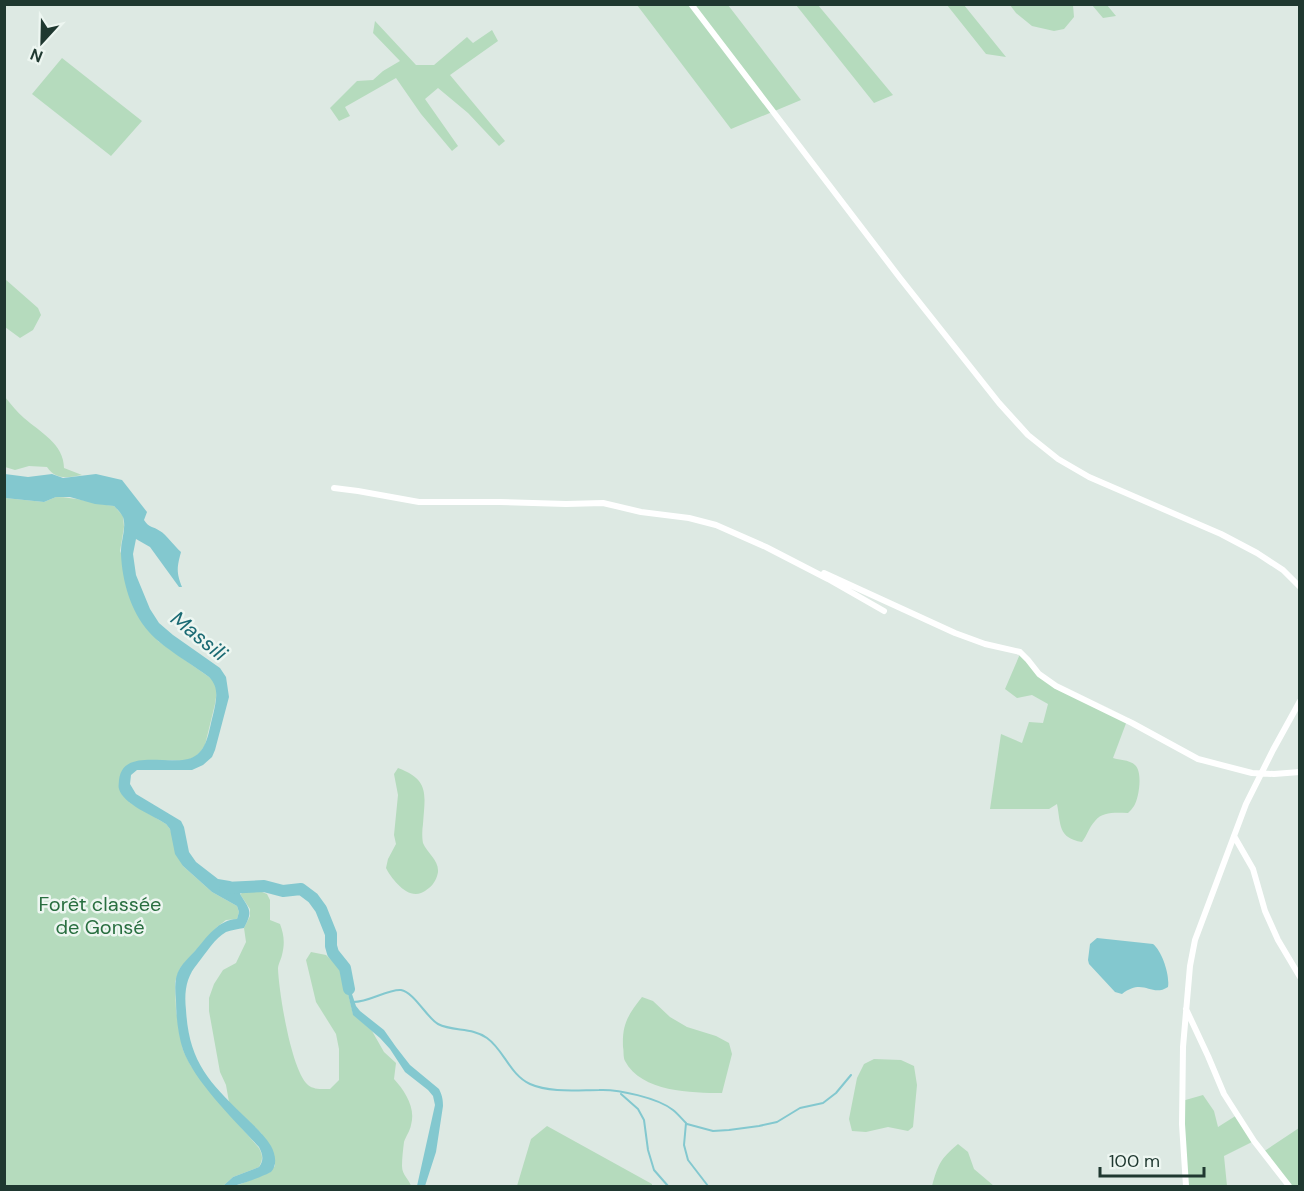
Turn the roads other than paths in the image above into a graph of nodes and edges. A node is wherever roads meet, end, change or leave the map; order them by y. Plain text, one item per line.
1 (691, 4) edge
2 (334, 488) dead end
3 (823, 573) dead end
4 (1299, 586) edge
5 (884, 611) dead end
6 (1299, 701) edge
7 (1299, 772) edge
8 (1262, 773) junction
9 (1234, 836) junction
10 (1299, 977) edge
11 (1185, 1009) junction
12 (1186, 1186) edge
13 (1289, 1186) edge

1 - 4 street
2 - 5 street
3 - 8 street
6 - 8 street
7 - 8 street
8 - 9 street
9 - 10 street
9 - 11 street
11 - 12 street
11 - 13 street

